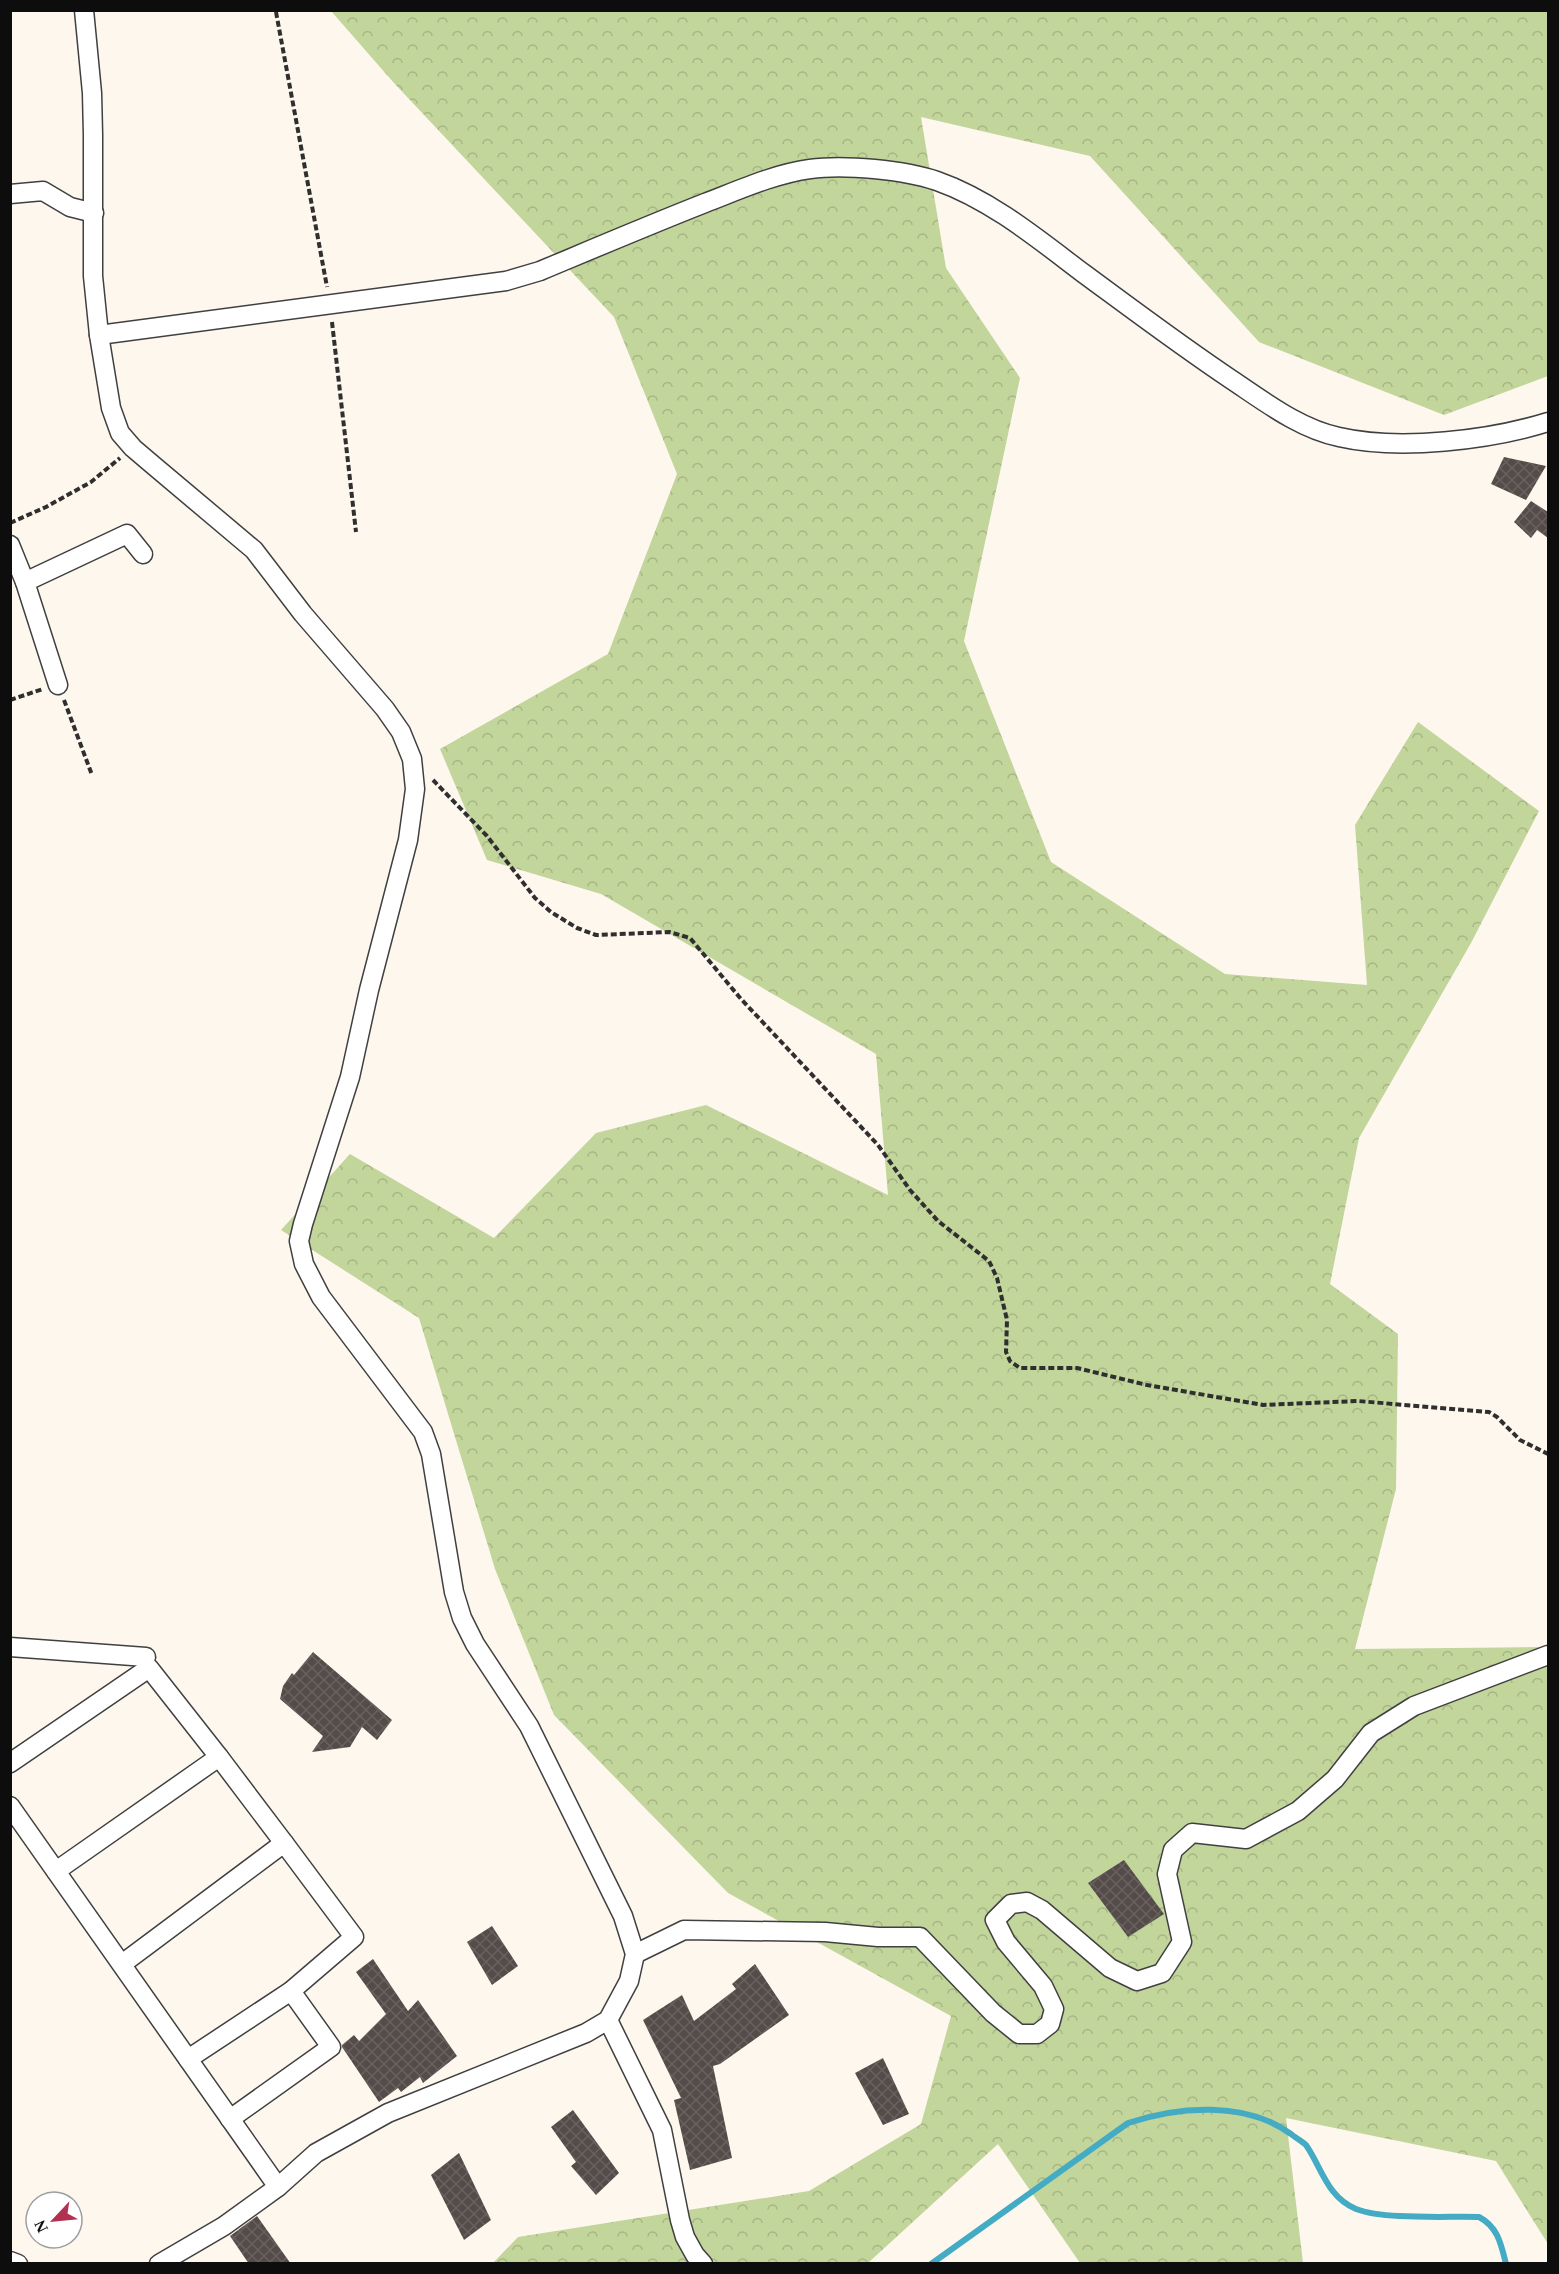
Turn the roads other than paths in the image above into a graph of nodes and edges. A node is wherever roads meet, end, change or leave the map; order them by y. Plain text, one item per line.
1 (84, 10) edge
2 (10, 194) edge
3 (94, 213) junction
4 (99, 335) junction
5 (1548, 422) edge
6 (10, 545) edge
7 (143, 554) dead end
8 (25, 582) junction
9 (58, 685) road end
10 (10, 1647) edge
11 (1548, 1655) edge
12 (146, 1657) dead end
13 (219, 1756) junction
14 (10, 1763) edge
15 (10, 1806) edge
16 (284, 1843) junction
17 (56, 1871) junction
18 (635, 1954) junction
19 (122, 1964) junction
20 (291, 1991) junction
21 (608, 2020) junction
22 (188, 2059) junction
23 (230, 2119) junction
24 (278, 2187) junction
25 (10, 2261) edge
26 (18, 2264) edge
27 (159, 2264) edge
28 (703, 2264) edge

1 - 3 street
2 - 3 street
3 - 4 street
4 - 5 street
4 - 18 street
6 - 8 street
7 - 8 street
8 - 9 street
10 - 12 street
11 - 18 street
13 - 14 street
13 - 16 street
13 - 17 street
15 - 17 street
16 - 19 street
16 - 20 street
17 - 19 street
18 - 21 street
19 - 22 street
20 - 22 street
20 - 23 street
21 - 24 street
21 - 28 street
22 - 23 street
23 - 24 street
24 - 27 street
25 - 26 street

